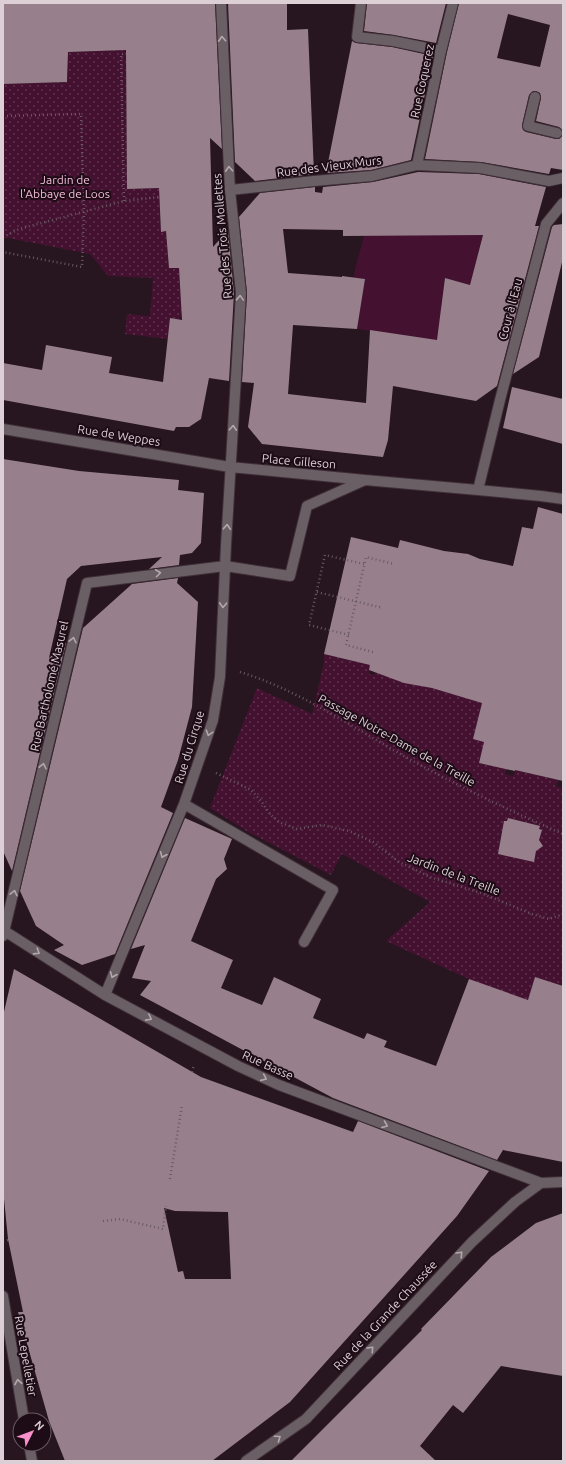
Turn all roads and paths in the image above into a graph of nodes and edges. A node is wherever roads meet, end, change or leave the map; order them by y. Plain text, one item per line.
1 (221, 3) edge
2 (360, 3) edge
3 (453, 3) edge
4 (441, 51) junction
5 (126, 54) dead end
6 (535, 97) dead end
7 (3, 116) edge
8 (556, 133) dead end
9 (417, 165) junction
10 (563, 178) edge
11 (230, 190) junction
12 (159, 197) dead end
13 (124, 201) junction
14 (563, 202) edge
15 (84, 212) junction
16 (3, 237) edge
17 (3, 252) edge
18 (3, 429) edge
19 (230, 467) junction
20 (366, 480) junction
21 (478, 490) junction
22 (563, 499) edge
23 (364, 564) junction
24 (394, 564) dead end
25 (225, 566) junction
26 (316, 592) junction
27 (356, 603) junction
28 (384, 608) dead end
29 (349, 635) junction
30 (373, 652) dead end
31 (221, 666) junction
32 (199, 764) junction
33 (184, 804) junction
34 (563, 834) edge
35 (563, 914) edge
36 (3, 932) edge
37 (304, 942) dead end
38 (105, 995) junction
39 (182, 1105) dead end
40 (170, 1179) dead end
41 (563, 1182) edge
42 (541, 1183) junction
43 (166, 1206) dead end
44 (103, 1221) dead end
45 (8, 1240) dead end
46 (3, 1241) edge
47 (3, 1296) edge
48 (23, 1412) edge
49 (246, 1461) edge

11 -> 1 street, Rue des Trois Mollettes
2 - 4 street
3 - 4 street, Rue Coquerez
4 - 9 street, Rue Coquerez
5 - 13 path
6 - 8 street
7 - 15 path
9 - 10 street, Rue des Vieux Murs
9 - 11 street, Rue des Vieux Murs
19 -> 11 street, Rue des Trois Mollettes
12 - 13 path
13 - 15 path
14 - 21 street, Cour à l'Eau
15 - 16 path
15 - 17 path
18 - 19 street, Rue de Weppes
19 - 20 street, Place Gilleson
25 -> 19 street, Rue du Cirque
20 - 21 street, Place Gilleson
20 - 25 street, Place Gilleson
21 - 22 street, Place Gilleson
23 - 24 path
23 - 26 path
23 - 27 path
25 -> 31 street, Rue du Cirque
36 -> 25 street, Rue Bartholomé Masurel
26 - 27 path
26 - 29 path
27 - 28 path
27 - 29 path
29 - 30 path
31 -> 32 street, Rue du Cirque
31 - 34 path, Passage Notre-Dame de la Treille
32 - 33 street, Rue du Cirque
32 - 35 path, Jardin de la Treille
33 - 37 street
33 -> 38 street, Rue du Cirque
36 -> 38 street, Rue Basse
38 -> 42 street, Rue Basse
39 - 40 path
41 - 42 street
49 -> 42 street, Rue de la Grande Chaussée
43 - 44 path
45 - 46 path
48 -> 47 street, Rue Lepelletier

